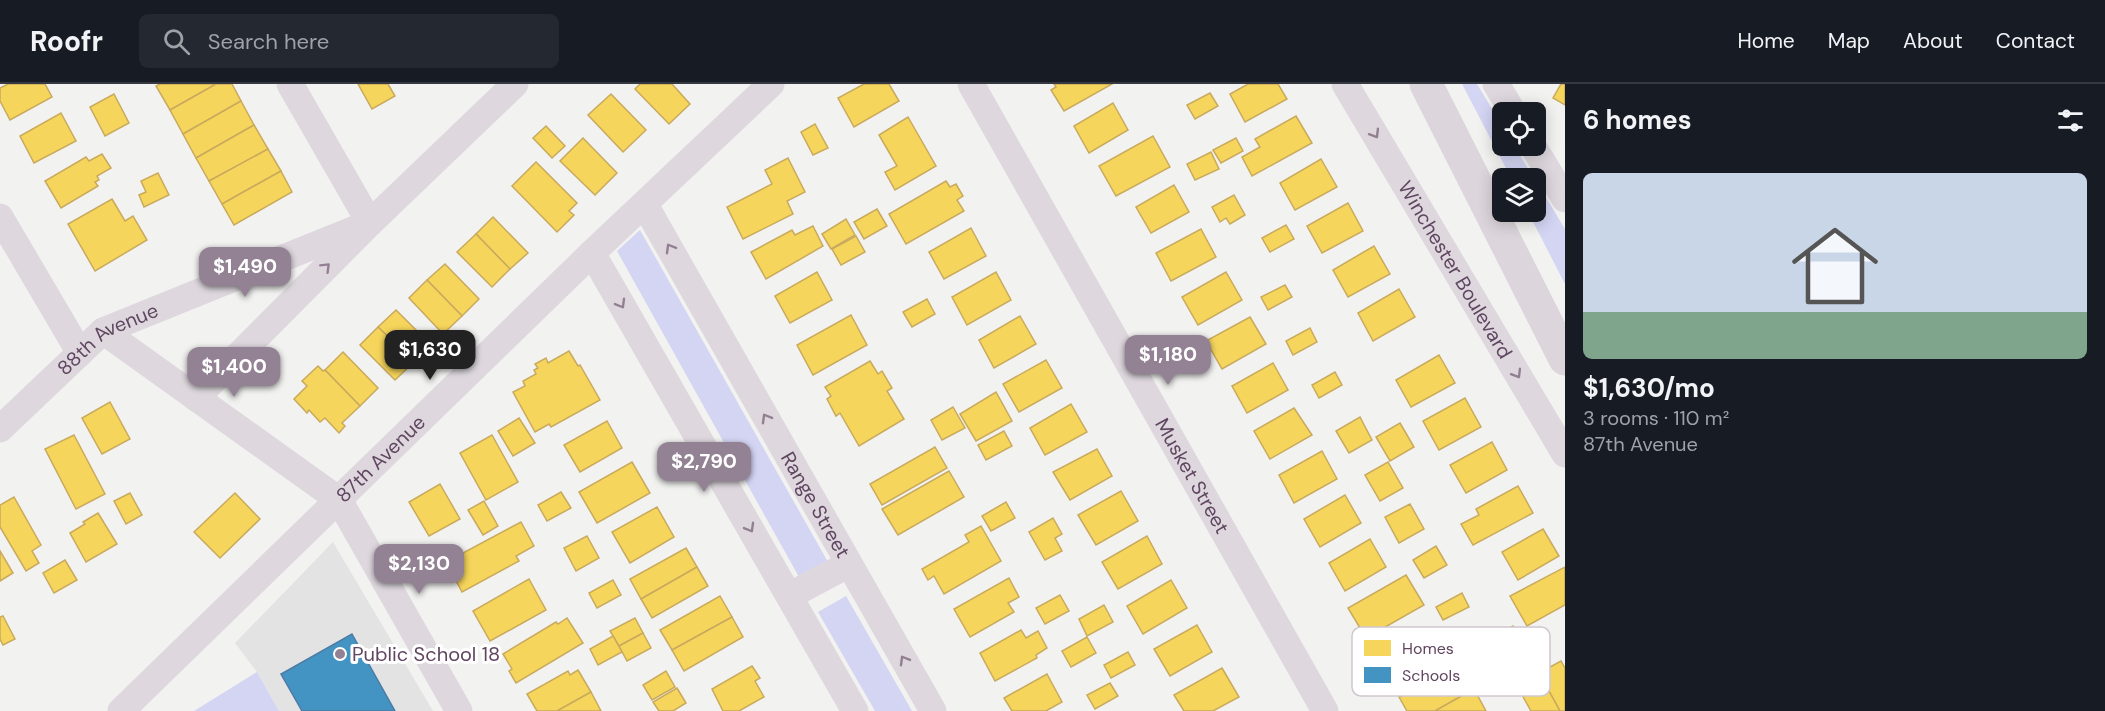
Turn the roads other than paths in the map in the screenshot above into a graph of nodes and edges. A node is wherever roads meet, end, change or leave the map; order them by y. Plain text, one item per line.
1 (290, 84) edge
2 (515, 84) edge
3 (771, 84) edge
4 (971, 84) edge
5 (1345, 84) edge
6 (1426, 84) edge
7 (1496, 84) edge
8 (1507, 102) edge
9 (1539, 156) edge
10 (1565, 199) edge
11 (645, 205) junction
12 (0, 217) edge
13 (370, 224) junction
14 (592, 253) junction
15 (103, 331) junction
16 (80, 353) junction
17 (1565, 359) edge
18 (196, 398) junction
19 (0, 429) edge
20 (1565, 454) edge
21 (339, 500) junction
22 (849, 564) junction
23 (789, 596) junction
24 (121, 711) edge
25 (459, 711) edge
26 (855, 711) edge
27 (933, 711) edge
28 (1325, 711) edge

1 - 13 street
2 - 13 street, 88th Avenue
3 - 11 street, 87th Avenue
4 - 28 street, Musket Street
5 -> 20 street, Winchester Boulevard
6 - 17 main road
7 - 8 street
9 - 10 street
11 - 14 street, 87th Avenue
22 -> 11 street, Range Street
12 - 16 street
13 - 15 street, 88th Avenue
18 -> 13 street, 88th Avenue
14 - 21 street, 87th Avenue
14 -> 23 street
15 - 16 street, 88th Avenue
15 - 18 street
16 - 19 street, 88th Avenue
18 - 21 street
21 - 24 street, 87th Avenue
21 - 25 street
22 - 23 street
27 -> 22 street, Range Street
23 - 26 street

